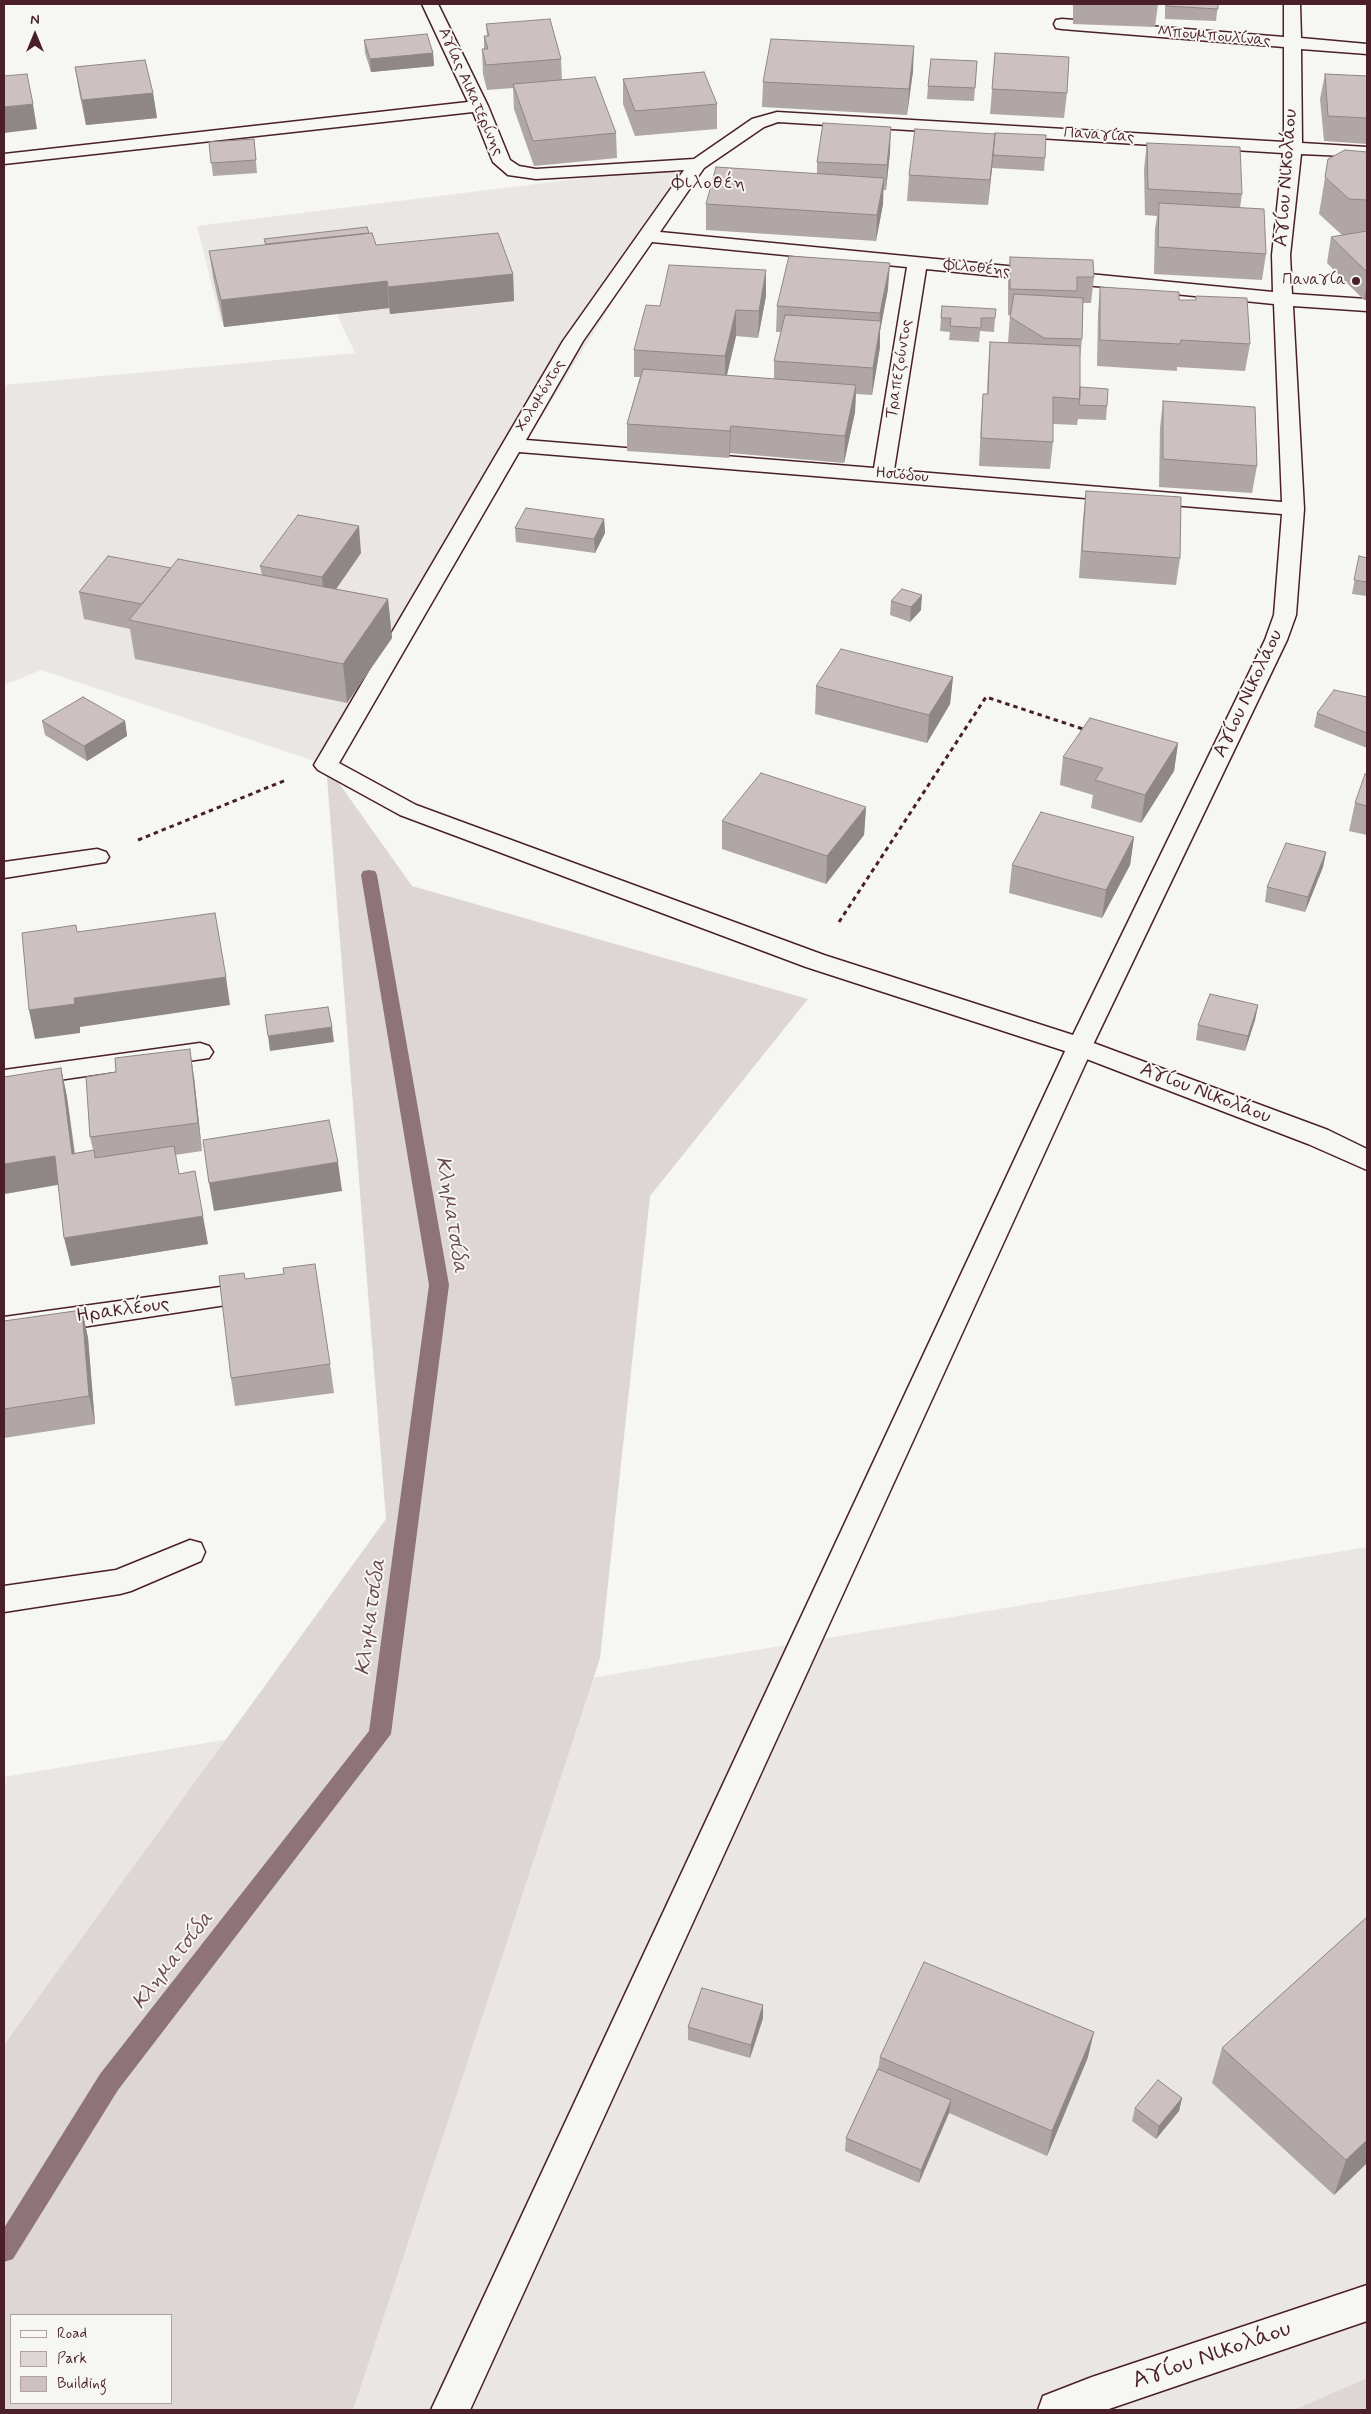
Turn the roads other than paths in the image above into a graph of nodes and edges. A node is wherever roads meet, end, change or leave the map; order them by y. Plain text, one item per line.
1 (430, 4) edge
2 (1292, 4) edge
3 (1062, 24) dead end
4 (1292, 44) junction
5 (1367, 49) edge
6 (479, 106) junction
7 (831, 119) joint
8 (1293, 148) junction
9 (1367, 152) edge
10 (4, 159) edge
11 (698, 164) junction
12 (648, 236) junction
13 (917, 263) junction
14 (1283, 299) junction
15 (1367, 305) edge
16 (512, 445) junction
17 (883, 475) junction
18 (1293, 509) junction
19 (97, 857) road end
20 (4, 870) edge
21 (1080, 1047) junction
22 (200, 1052) dead end
23 (4, 1079) edge
24 (1367, 1160) edge
25 (242, 1294) edge
26 (4, 1328) edge
27 (190, 1552) dead end
28 (4, 1599) edge
29 (1367, 2303) edge
30 (450, 2410) edge
31 (1058, 2410) edge

1 - 6 street, Αγίας Αικατερίνης
2 - 4 street, Αγίου Νικολάου
3 - 4 street, Μπουμπουλίνας
4 - 5 street, Μπουμπουλίνας
4 - 8 street, Αγίου Νικολάου
6 - 10 street
6 - 11 street, Αγίας Αικατερίνης
7 - 8 street, Παναγίας
7 - 11 street, Χολομόντος
8 - 9 street, Παναγίας
8 - 14 street, Αγίου Νικολάου
11 - 12 street, Χολομόντος
12 - 13 street, Φιλοθέης
12 - 16 street, Χολομόντος
13 - 14 street, Φιλοθέης
13 - 17 street, Τραπεζούντος
14 - 15 street, Φιλοθέης
14 - 18 street, Αγίου Νικολάου
16 - 17 street, Ησιόδου
16 - 21 street, Χολομόντος
17 - 18 street, Ησιόδου
18 - 21 street, Αγίου Νικολάου
19 - 20 street
21 - 24 street, Αγίου Νικολάου
21 - 30 street
22 - 23 street
25 - 26 street, Ηρακλέους
27 - 28 street
29 - 31 street, Αγίου Νικολάου

